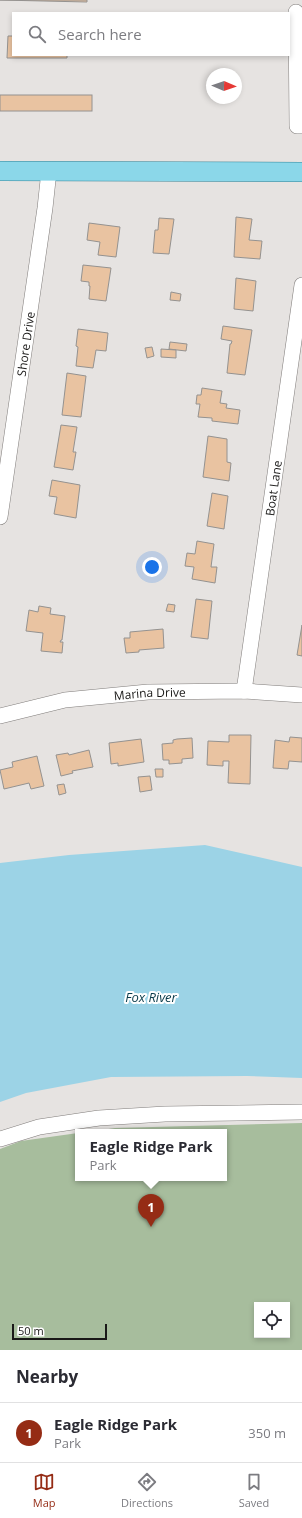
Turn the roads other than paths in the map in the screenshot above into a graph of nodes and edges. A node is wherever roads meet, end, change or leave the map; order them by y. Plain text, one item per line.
1 (297, 8) edge
2 (302, 126) edge
3 (0, 171) edge
4 (49, 171) junction
5 (302, 172) edge
6 (302, 285) edge
7 (0, 517) edge
8 (244, 691) junction
9 (302, 694) edge
10 (0, 716) edge
11 (302, 1112) edge
12 (0, 1139) edge

1 - 2 street
3 - 4 main road
4 - 5 main road
4 - 7 street, Shore Drive
6 - 8 street, Boat Lane
8 - 9 street, Marina Drive
8 - 10 street, Marina Drive
11 - 12 street

